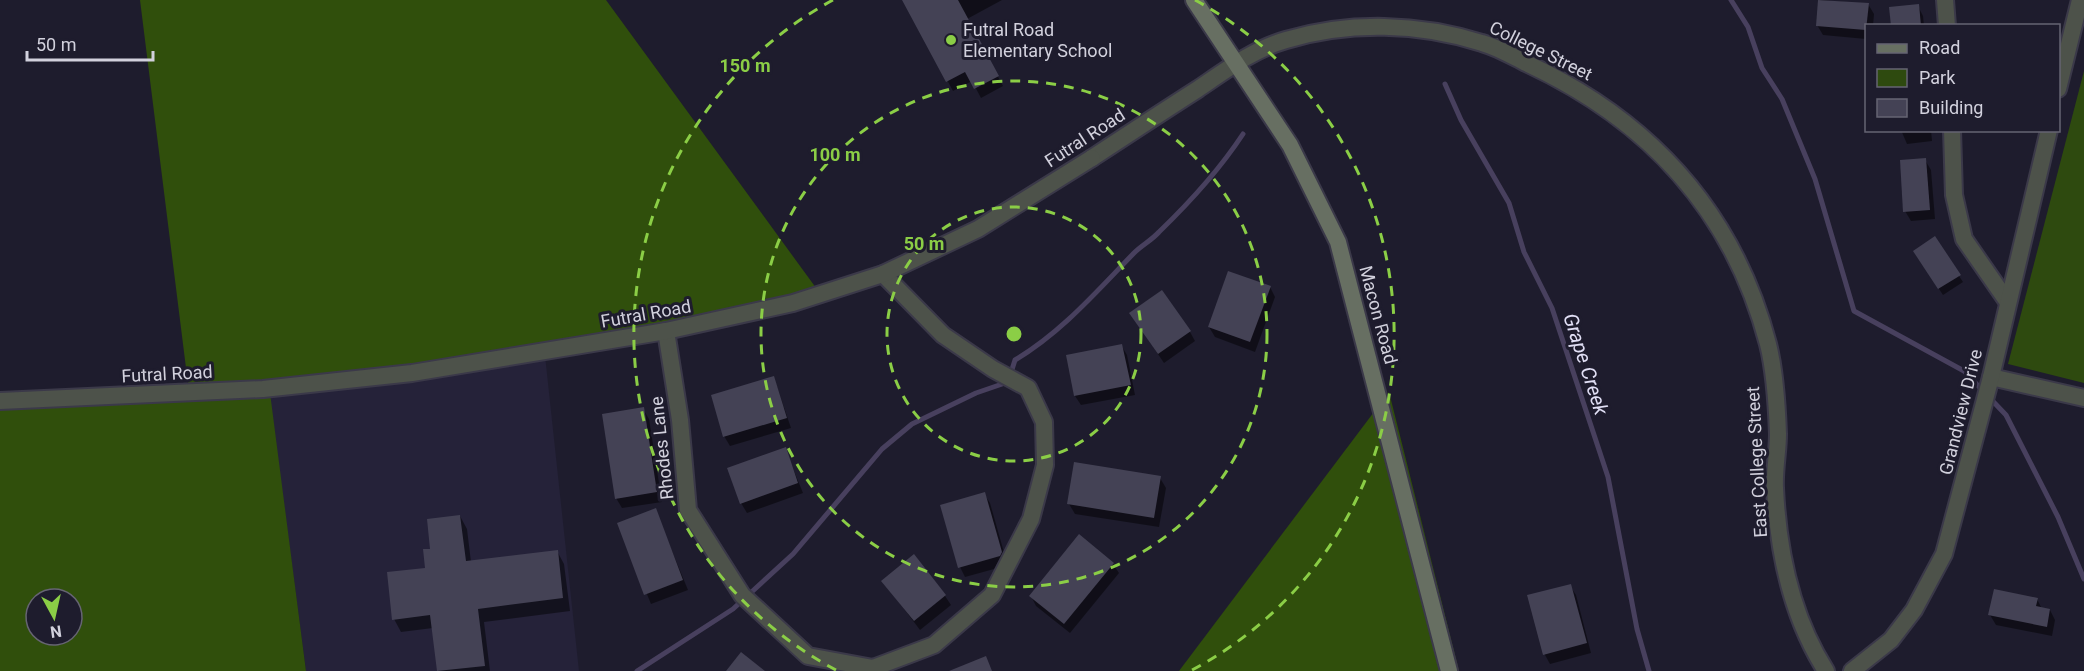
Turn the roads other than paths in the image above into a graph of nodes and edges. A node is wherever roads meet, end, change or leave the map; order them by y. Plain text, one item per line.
1 (1194, 0) edge
2 (1946, 0) edge
3 (2074, 1) edge
4 (1947, 24) edge
5 (1237, 63) junction
6 (2060, 78) edge
7 (1952, 132) edge
8 (2049, 132) edge
9 (1731, 249) joint
10 (883, 274) junction
11 (2007, 301) junction
12 (666, 331) junction
13 (1991, 377) junction
14 (2084, 398) edge
15 (0, 401) edge
16 (872, 669) edge
17 (1449, 671) edge
18 (1826, 671) edge
19 (1852, 671) edge

1 - 5 main road, Macon Road
2 - 4 street
3 - 6 street
5 - 9 street, College Street
5 - 10 street, Futral Road
5 - 17 main road, Macon Road
7 - 11 street
8 - 11 street, Grandview Drive
9 - 18 street, East College Street
10 - 12 street, Futral Road
10 - 16 street, Rhodes Lane
11 - 13 street, Grandview Drive
12 - 15 street, Futral Road
12 - 16 street, Rhodes Lane
13 - 14 street
13 - 19 street, Grandview Drive

